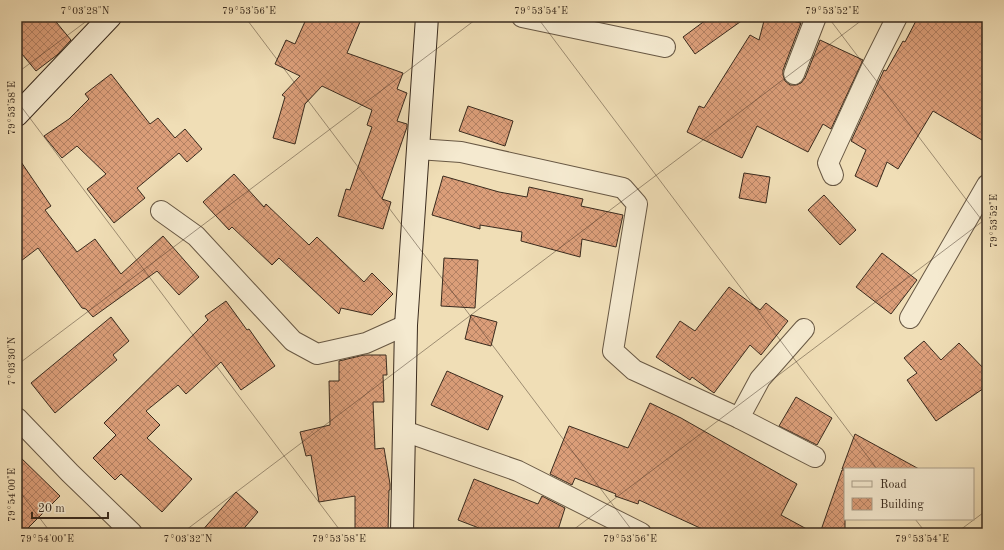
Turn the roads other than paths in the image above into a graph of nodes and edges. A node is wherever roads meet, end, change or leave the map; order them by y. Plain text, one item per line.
1 (110, 17) edge
2 (427, 17) edge
3 (522, 17) edge
4 (816, 17) edge
5 (897, 17) edge
6 (558, 21) edge
7 (665, 47) dead end
8 (794, 74) dead end
9 (17, 115) edge
10 (418, 149) junction
11 (833, 176) dead end
12 (987, 185) edge
13 (161, 211) dead end
14 (910, 318) dead end
15 (406, 326) junction
16 (804, 328) dead end
17 (17, 418) edge
18 (739, 418) junction
19 (404, 431) junction
20 (815, 457) dead end
21 (132, 533) edge
22 (402, 533) edge
23 (641, 533) edge

1 - 9 street
2 - 10 street
3 - 6 street
4 - 8 street
5 - 11 street
6 - 7 street
10 - 15 street
10 - 18 street
12 - 14 street
13 - 15 street
15 - 19 street
16 - 18 street
17 - 21 street
18 - 20 street
19 - 22 street
19 - 23 street

